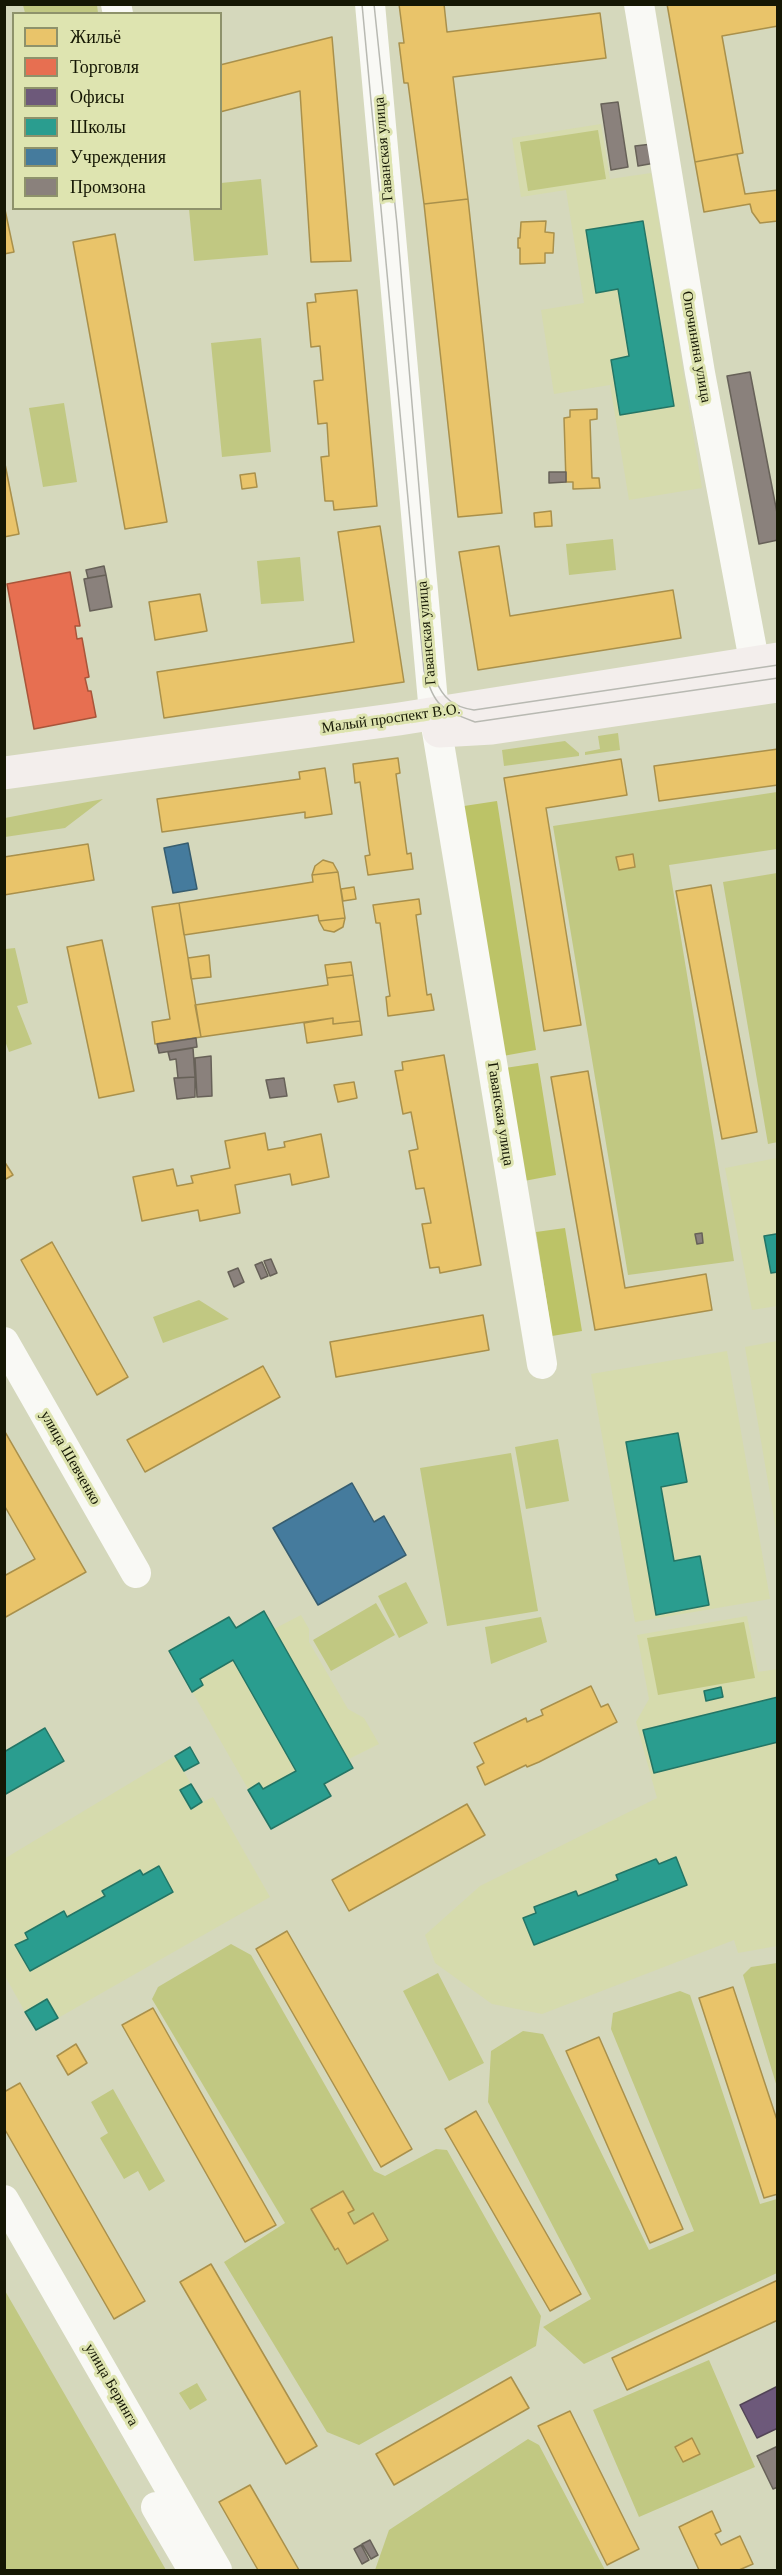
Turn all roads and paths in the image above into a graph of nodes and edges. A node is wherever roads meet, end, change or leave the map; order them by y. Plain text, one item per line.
1 (370, 4) edge
2 (639, 4) edge
3 (767, 674) edge
4 (435, 722) junction
5 (4, 773) edge
6 (4, 795) edge
7 (4, 1342) edge
8 (542, 1364) dead end
9 (136, 1573) dead end
10 (4, 2200) edge
11 (4, 2242) edge
12 (193, 2571) edge
13 (217, 2571) edge

1 - 4 street, Гаванская улица
2 - 3 street, Опочинина улица
3 - 4 main road, Малый проспект В.О.
4 - 5 main road, Малый проспект В.О.
4 - 6 main road, Малый проспект В.О.
4 - 8 street, Гаванская улица
7 - 9 street, улица Шевченко
10 - 13 street, улица Беринга
11 - 12 street, улица Беринга

